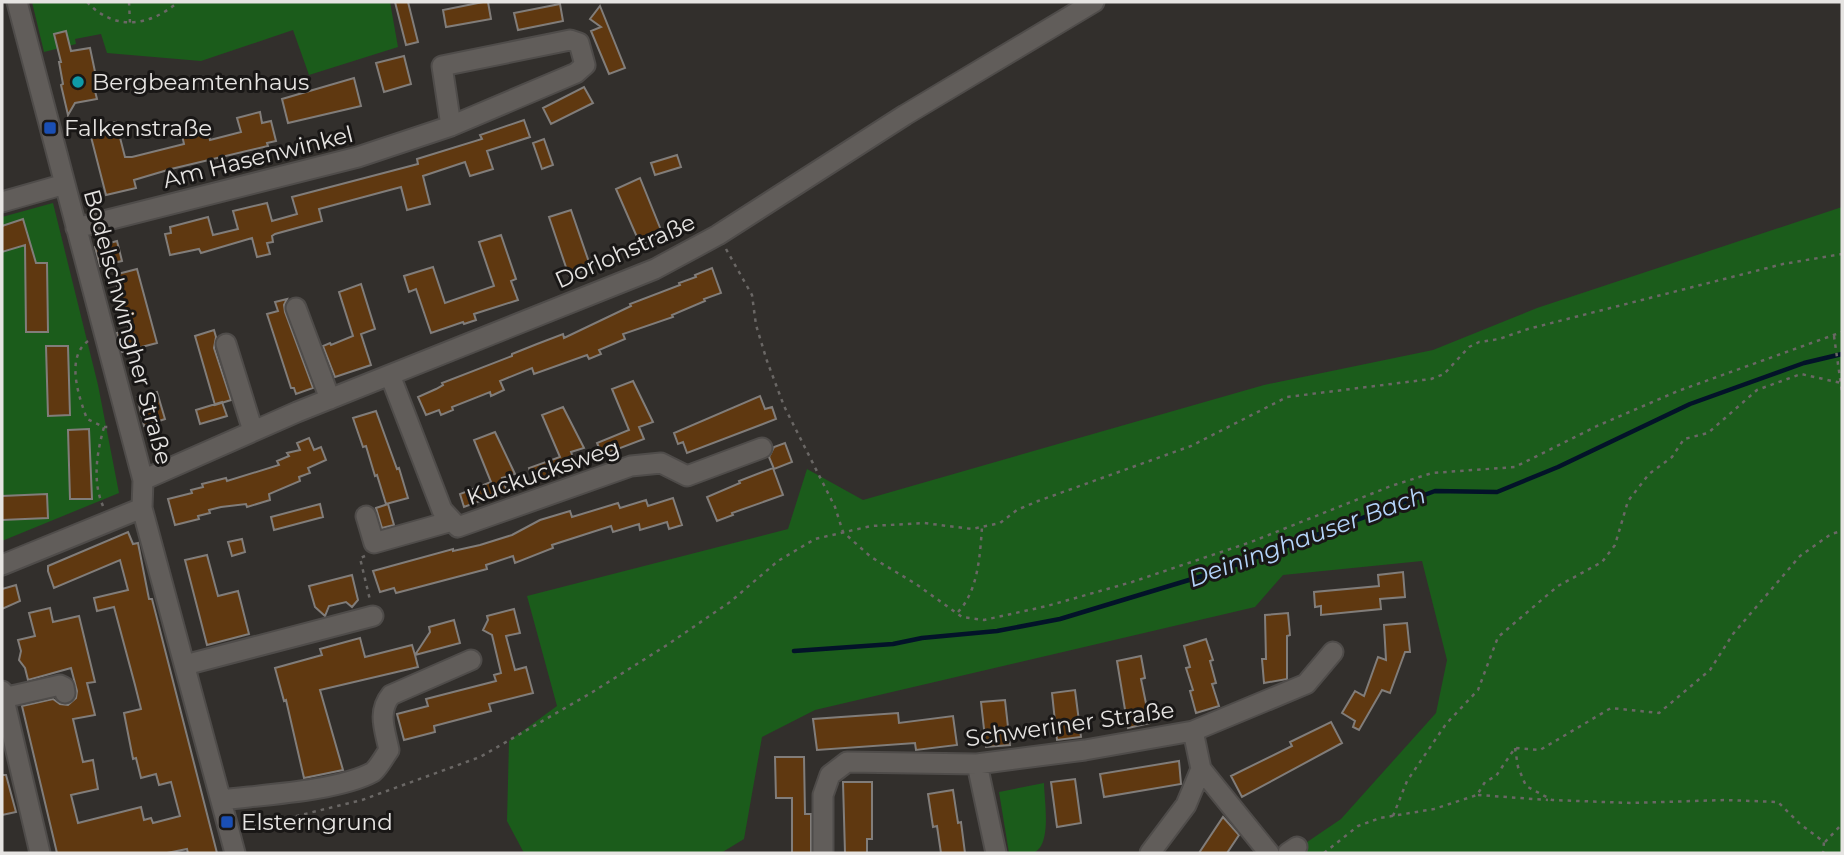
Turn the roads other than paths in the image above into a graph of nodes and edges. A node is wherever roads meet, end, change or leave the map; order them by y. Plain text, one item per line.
1 (17, 2) edge
2 (1094, 2) edge
3 (450, 126) junction
4 (65, 184) junction
5 (2, 202) edge
6 (76, 228) junction
7 (296, 308) dead end
8 (226, 344) dead end
9 (390, 375) junction
10 (330, 399) junction
11 (253, 431) junction
12 (762, 448) dead end
13 (142, 480) junction
14 (142, 508) junction
15 (366, 516) dead end
16 (452, 521) junction
17 (2, 565) edge
18 (373, 616) road end
19 (1334, 652) dead end
20 (471, 660) dead end
21 (185, 665) junction
22 (65, 693) dead end
23 (2, 694) edge
24 (1193, 731) junction
25 (977, 764) junction
26 (1201, 769) junction
27 (221, 800) junction
28 (40, 853) edge
29 (235, 853) edge
30 (822, 853) edge
31 (996, 853) edge
32 (1150, 853) edge
33 (1269, 853) edge

1 - 4 street, Bodelschwingher Straße
2 - 9 street, Dorlohstraße
3 - 3 street, Am Hasenwinkel
3 - 6 street, Am Hasenwinkel
4 - 5 street
4 - 6 street, Bodelschwingher Straße
6 - 13 street, Bodelschwingher Straße
7 - 10 street
8 - 11 street
9 - 10 street, Dorlohstraße
9 - 16 street, Kuckucksweg
10 - 11 street, Dorlohstraße
11 - 13 street, Dorlohstraße
12 - 16 street, Kuckucksweg
13 - 14 street, Bodelschwingher Straße
14 - 17 street
14 - 21 street, Bodelschwingher Straße
15 - 16 street
18 - 21 street
19 - 24 street, Schweriner Straße
20 - 27 street
21 - 27 street, Bodelschwingher Straße
22 - 23 street
23 - 28 street
24 - 25 street, Schweriner Straße
24 - 26 street
25 - 30 street, Schweriner Straße
25 - 31 street
26 - 32 street
26 - 33 street
27 - 29 street, Bodelschwingher Straße

